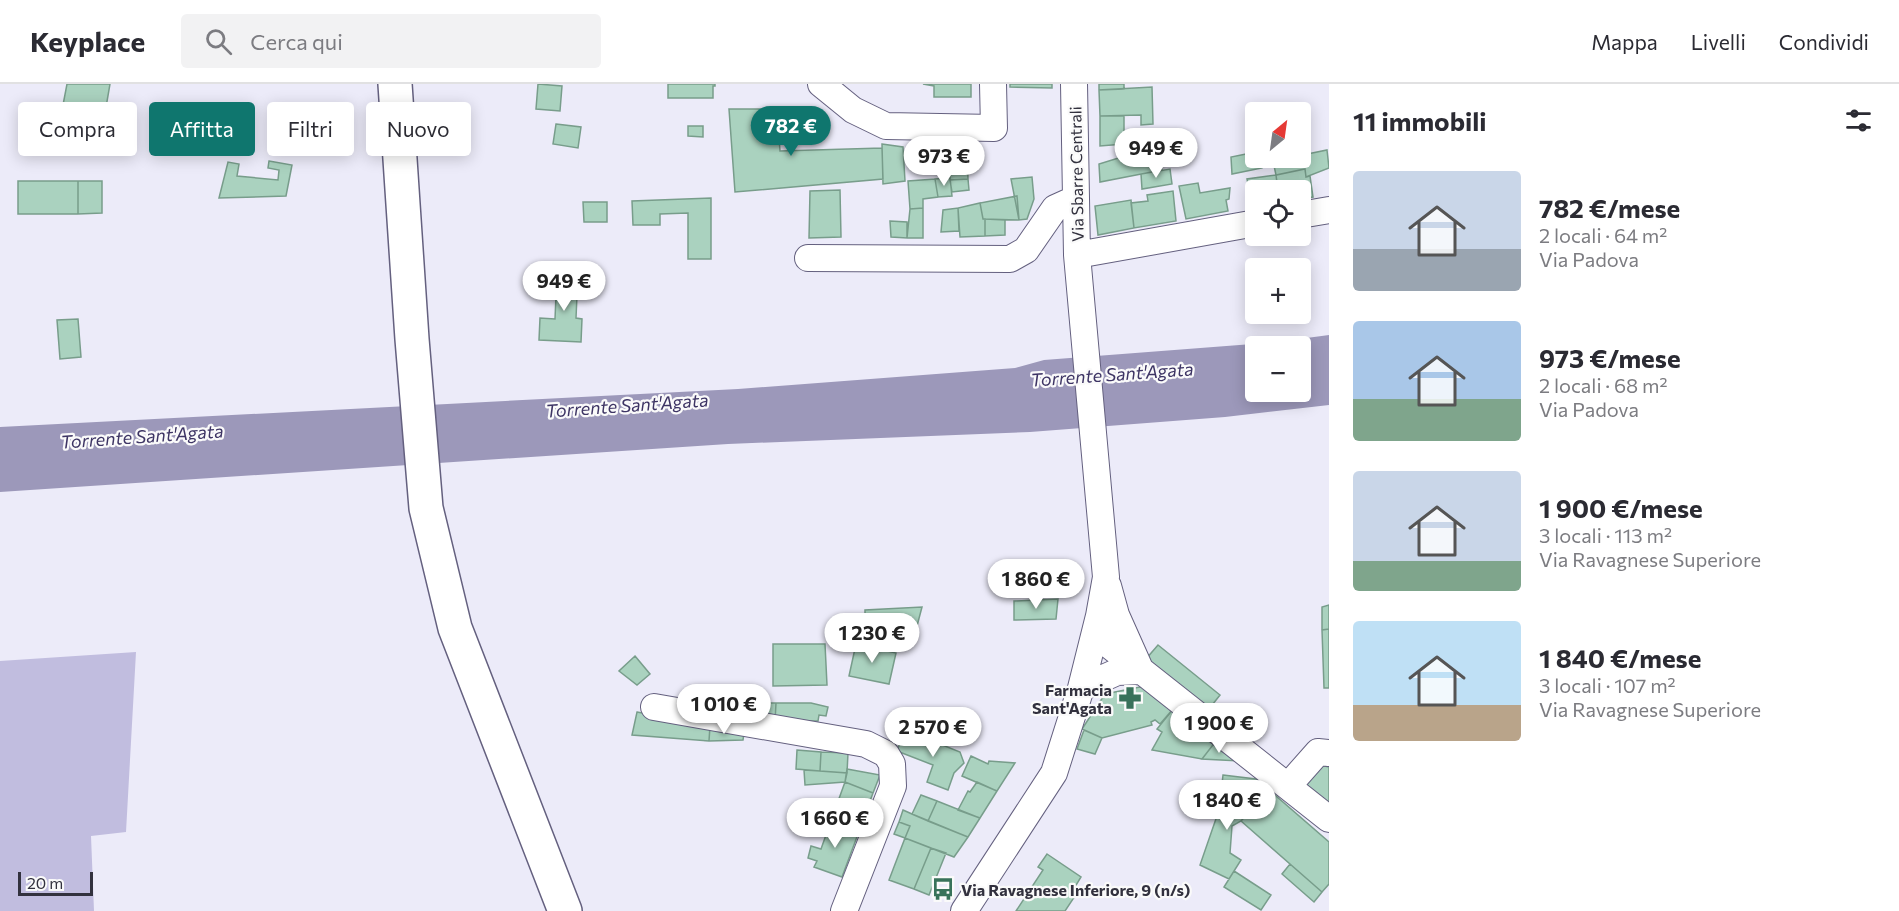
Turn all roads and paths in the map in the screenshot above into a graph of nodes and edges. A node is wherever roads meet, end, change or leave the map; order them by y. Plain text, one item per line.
1 (395, 84) edge
2 (821, 84) edge
3 (854, 84) edge
4 (993, 84) edge
5 (1074, 84) edge
6 (853, 110) junction
7 (1075, 199) junction
8 (1329, 210) edge
9 (1311, 213) edge
10 (1245, 225) edge
11 (808, 258) dead end
12 (1078, 259) junction
13 (1106, 577) junction
14 (1095, 634) junction
15 (1141, 671) junction
16 (1081, 688) junction
17 (654, 707) dead end
18 (1329, 753) edge
19 (1288, 786) junction
20 (1329, 819) edge
21 (565, 911) edge
22 (844, 911) edge
23 (964, 911) edge

1 - 21 main road
2 - 6 street
3 - 6 street
4 - 6 street
5 - 7 street, Via Sbarre Centrali
7 - 11 street
7 - 12 street, Via Sbarre Centrali
8 - 9 street
10 - 12 street
12 - 13 street, Via Sbarre Centrali
13 - 14 street
13 - 15 street
14 - 15 street
14 - 16 street
15 - 16 street
15 - 19 street
16 - 23 street
17 - 22 street
18 - 19 street
19 - 20 street

